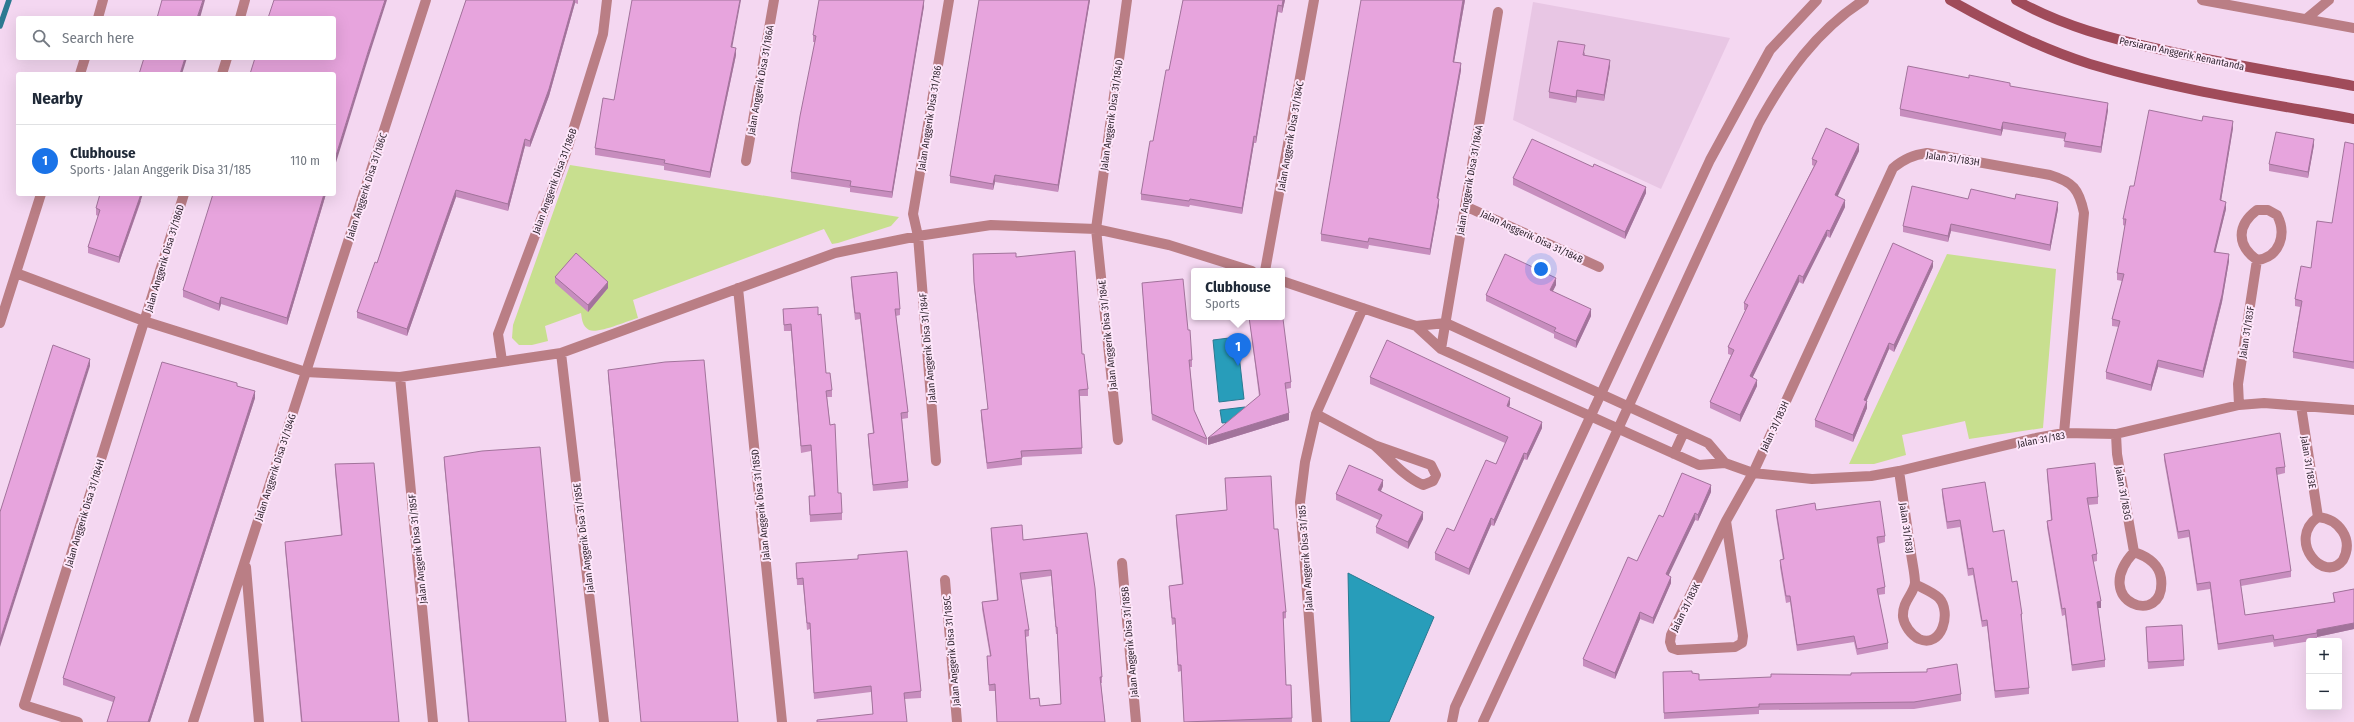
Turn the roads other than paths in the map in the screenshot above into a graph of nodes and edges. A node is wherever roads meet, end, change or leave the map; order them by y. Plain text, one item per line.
1 (103, 0) edge
2 (245, 0) edge
3 (426, 0) edge
4 (607, 0) edge
5 (774, 0) edge
6 (949, 0) edge
7 (1127, 0) edge
8 (1314, 0) edge
9 (1817, 0) edge
10 (1864, 0) edge
11 (1950, 0) edge
12 (2016, 0) edge
13 (2202, 0) edge
14 (2329, 0) edge
15 (1498, 12) dead end
16 (99, 16) edge
17 (241, 16) edge
18 (2306, 19) junction
19 (2354, 28) edge
20 (84, 60) edge
21 (226, 60) edge
22 (81, 72) edge
23 (223, 72) edge
24 (2354, 86) edge
25 (2354, 119) edge
26 (746, 161) dead end
27 (40, 196) edge
28 (183, 196) edge
29 (1465, 206) junction
30 (1096, 229) junction
31 (918, 236) junction
32 (2257, 260) junction
33 (1599, 267) dead end
34 (1242, 268) edge
35 (1266, 268) edge
36 (16, 273) junction
37 (1285, 282) edge
38 (738, 288) junction
39 (1363, 308) junction
40 (144, 321) junction
41 (0, 323) edge
42 (1446, 323) junction
43 (1416, 326) junction
44 (1441, 349) junction
45 (561, 353) junction
46 (502, 361) junction
47 (306, 372) junction
48 (400, 377) junction
49 (1600, 394) junction
50 (2239, 405) junction
51 (1629, 406) junction
52 (2301, 406) junction
53 (2354, 410) edge
54 (1316, 414) junction
55 (1590, 416) junction
56 (1618, 428) junction
57 (1684, 432) junction
58 (2064, 433) junction
59 (2116, 434) junction
60 (1118, 440) dead end
61 (1374, 445) junction
62 (1674, 454) junction
63 (936, 461) dead end
64 (1725, 462) junction
65 (1899, 471) junction
66 (1753, 472) junction
67 (2318, 517) junction
68 (1726, 521) junction
69 (2134, 552) junction
70 (245, 561) junction
71 (1122, 563) dead end
72 (945, 580) dead end
73 (1915, 584) junction
74 (78, 722) edge
75 (193, 722) edge
76 (260, 722) edge
77 (433, 722) edge
78 (604, 722) edge
79 (782, 722) edge
80 (957, 722) edge
81 (1136, 722) edge
82 (1317, 722) edge
83 (1452, 722) edge
84 (1483, 722) edge

1 - 16 street
2 - 17 street
3 - 47 street, Jalan Anggerik Disa 31/186C
4 - 46 street, Jalan Anggerik Disa 31/186B
5 - 26 street, Jalan Anggerik Disa 31/186A
6 - 31 street, Jalan Anggerik Disa 31/186
7 - 30 street, Jalan Anggerik Disa 31/184D
8 - 35 street, Jalan Anggerik Disa 31/184C
9 - 49 street
10 - 51 street
11 - 25 main road
12 - 24 main road, Persiaran Anggerik Renantanda
13 - 18 street
14 - 18 street
15 - 29 street, Jalan Anggerik Disa 31/184A
18 - 19 street
20 - 22 street
21 - 23 street
27 - 36 street
28 - 40 street, Jalan Anggerik Disa 31/186D
29 - 33 street, Jalan Anggerik Disa 31/184B
29 - 42 street, Jalan Anggerik Disa 31/184A
30 - 31 street
30 - 34 street
30 - 60 street, Jalan Anggerik Disa 31/184E
31 - 38 street
31 - 63 street, Jalan Anggerik Disa 31/184F
32 - 32 street
32 - 50 street, Jalan 31/183F
36 - 40 street
36 - 41 street
37 - 39 street
38 - 45 street
38 - 79 street, Jalan Anggerik Disa 31/185D
39 - 43 street
39 - 54 street, Jalan Anggerik Disa 31/185
40 - 47 street
40 - 74 street, Jalan Anggerik Disa 31/184H
42 - 43 street
42 - 44 street, Jalan Anggerik Disa 31/184A
42 - 49 street
43 - 44 street
44 - 55 street
45 - 46 street
45 - 78 street, Jalan Anggerik Disa 31/185E
46 - 48 street
47 - 48 street
47 - 70 street, Jalan Anggerik Disa 31/184G
48 - 77 street, Jalan Anggerik Disa 31/185F
49 - 51 street
49 - 55 street
50 - 52 street, Jalan 31/183
50 - 59 street, Jalan 31/183
51 - 56 street
51 - 57 street
52 - 53 street, Jalan 31/183
52 - 67 street, Jalan 31/183E
54 - 61 street
54 - 82 street, Jalan Anggerik Disa 31/185
55 - 56 street
55 - 83 street
56 - 62 street
56 - 84 street
57 - 62 street
57 - 64 street
58 - 59 street, Jalan 31/183
58 - 65 street, Jalan 31/183
58 - 66 street, Jalan 31/183H
59 - 69 street, Jalan 31/183G
61 - 61 street
62 - 64 street
64 - 66 street, Jalan 31/183
65 - 66 street, Jalan 31/183
65 - 73 street, Jalan 31/183J
66 - 68 street, Jalan 31/183K
67 - 67 street
68 - 68 street, Jalan 31/183K
69 - 69 street
70 - 75 street, Jalan Anggerik Disa 31/184G
70 - 76 street, Jalan Anggerik Disa 31/184G
71 - 81 street, Jalan Anggerik Disa 31/185B
72 - 80 street, Jalan Anggerik Disa 31/185C
73 - 73 street

